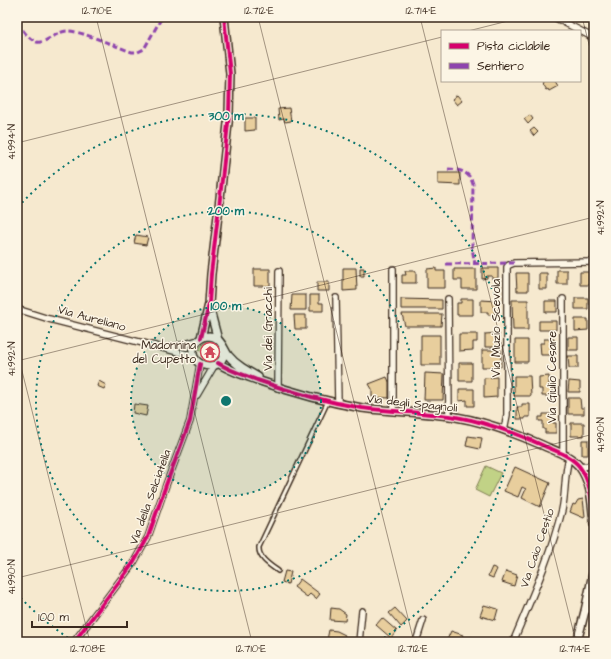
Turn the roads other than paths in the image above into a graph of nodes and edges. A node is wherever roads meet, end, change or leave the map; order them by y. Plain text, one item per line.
1 (224, 17) edge
2 (554, 17) edge
3 (579, 30) edge
4 (581, 31) edge
5 (594, 38) edge
6 (594, 262) edge
7 (393, 269) dead end
8 (279, 271) dead end
9 (336, 298) dead end
10 (448, 299) dead end
11 (563, 299) dead end
12 (209, 304) junction
13 (17, 309) edge
14 (200, 339) junction
15 (220, 343) junction
16 (162, 348) junction
17 (194, 356) junction
18 (200, 364) junction
19 (216, 365) junction
20 (270, 385) junction
21 (278, 388) junction
22 (194, 401) junction
23 (328, 401) junction
24 (338, 403) junction
25 (393, 411) junction
26 (450, 416) junction
27 (504, 430) junction
28 (594, 440) edge
29 (566, 456) junction
30 (593, 462) edge
31 (579, 467) junction
32 (590, 494) junction
33 (593, 511) edge
34 (594, 524) edge
35 (594, 569) edge
36 (278, 571) dead end
37 (592, 588) edge
38 (594, 598) edge
39 (594, 608) edge
40 (362, 610) dead end
41 (586, 611) junction
42 (423, 620) dead end
43 (74, 642) edge
44 (359, 642) edge
45 (416, 642) edge
46 (513, 642) edge
47 (577, 642) edge

1 - 12 street
2 - 3 street
4 - 5 street
6 - 27 street, Via Muzio Scevola
7 - 25 street
8 - 21 street, Via dei Gracchi
9 - 24 street
10 - 26 street
11 - 29 street, Via Giulio Cesare
12 - 14 street
12 - 15 street
13 - 16 street, Via Aureliano
14 - 15 street
14 - 16 street, Via Aureliano
14 - 17 street
15 - 19 street
15 - 20 street
16 - 17 street, Via Aureliano
17 - 18 street
18 - 19 street
18 - 22 street, Via della Selciatella
19 - 20 street
19 - 22 street, Via della Selciatella
20 - 21 street, Via degli Spagnoli
21 - 23 street, Via degli Spagnoli
22 - 43 street, Via della Selciatella
23 - 24 street, Via degli Spagnoli
23 - 36 lane
24 - 25 street, Via degli Spagnoli
25 - 26 street, Via degli Spagnoli
26 - 27 street, Via degli Spagnoli
27 - 29 street, Via degli Spagnoli
28 - 30 street
29 - 31 street, Via degli Spagnoli
29 - 46 street, Via Caio Cestio
30 - 31 street
30 - 32 street
31 - 32 street, Via degli Spagnoli
32 - 33 street, Via degli Spagnoli
33 - 34 street, Via degli Spagnoli
35 - 37 street
37 - 38 street
37 - 41 street
39 - 41 street
40 - 44 street
41 - 47 street
42 - 45 street

